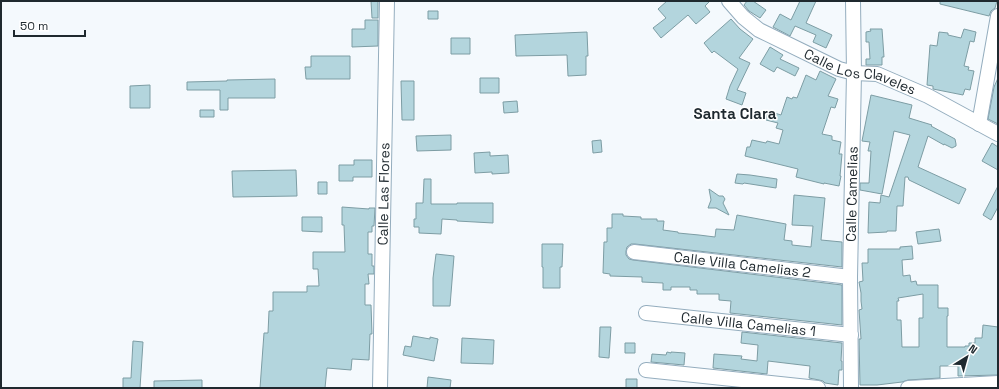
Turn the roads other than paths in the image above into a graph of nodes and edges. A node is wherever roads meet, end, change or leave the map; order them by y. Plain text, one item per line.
1 (387, 1) edge
2 (729, 1) edge
3 (854, 1) edge
4 (998, 16) edge
5 (854, 73) junction
6 (979, 124) junction
7 (998, 134) edge
8 (634, 252) dead end
9 (850, 277) junction
10 (646, 313) dead end
11 (851, 336) junction
12 (646, 370) dead end
13 (998, 382) edge
14 (380, 388) edge
15 (818, 388) edge
16 (851, 388) edge
17 (908, 388) edge

1 - 14 street, Calle Las Flores
2 - 5 street, Calle Los Claveles
3 - 5 street, Calle Camelias
4 - 6 street
5 - 6 street, Calle Los Claveles
5 - 9 street, Calle Camelias
6 - 7 street, Calle Los Claveles
8 - 9 street, Calle Villa Camelias 2
9 - 11 street, Calle Camelias
10 - 11 street, Calle Villa Camelias 1
11 - 16 street, Calle Camelias
12 - 15 street
13 - 17 street

